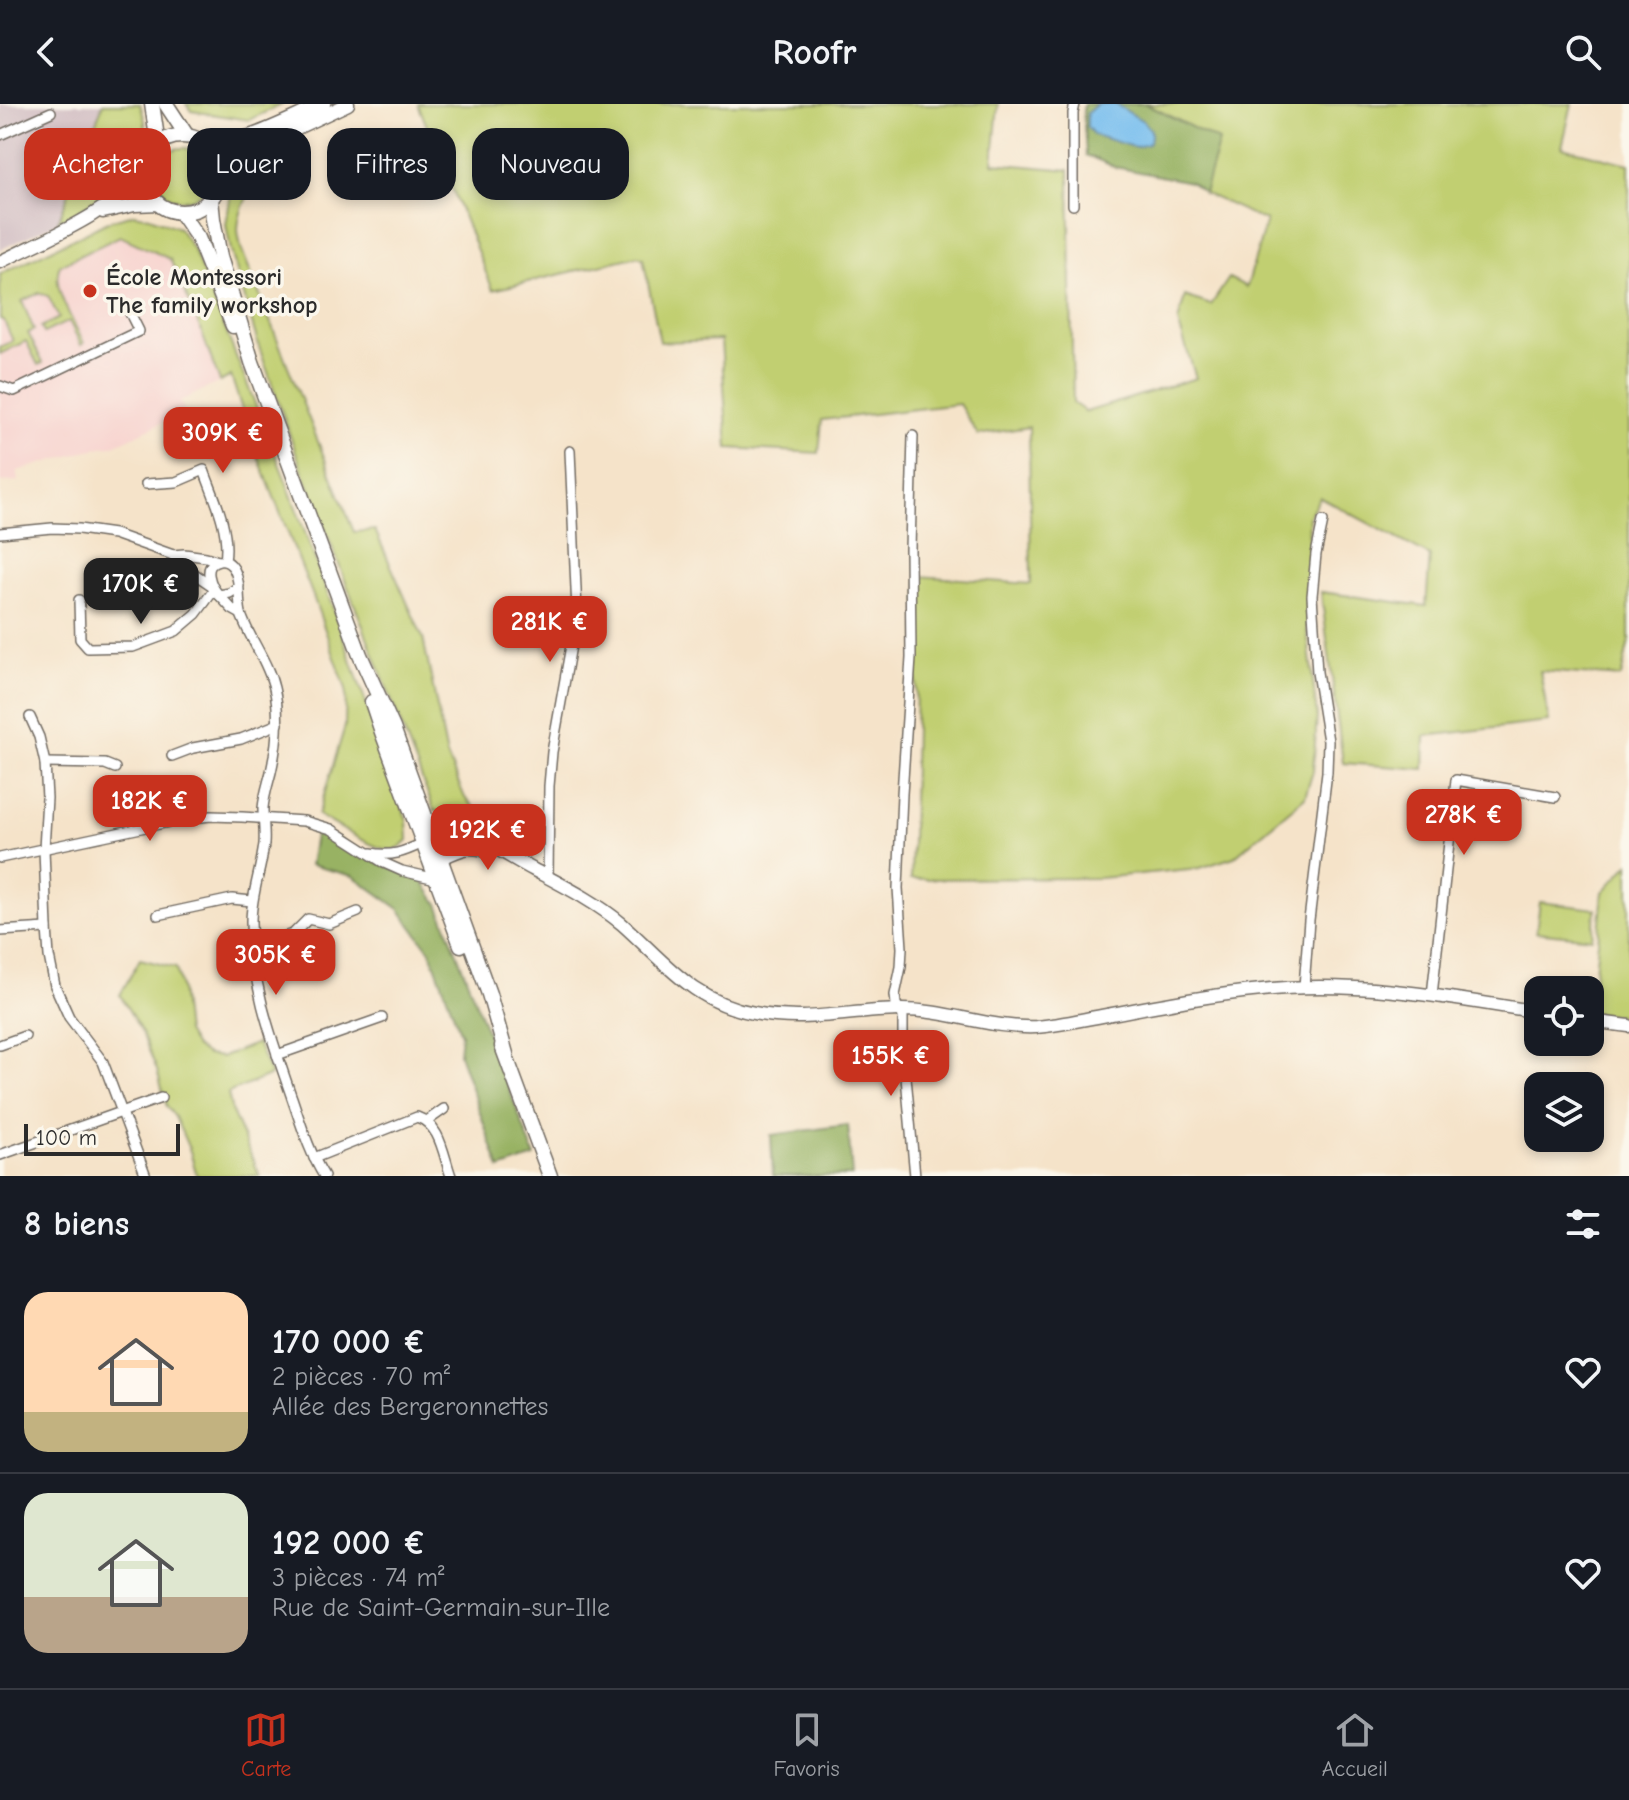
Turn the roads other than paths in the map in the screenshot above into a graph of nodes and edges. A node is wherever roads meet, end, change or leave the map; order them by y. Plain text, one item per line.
1 (152, 104) edge
2 (166, 104) edge
3 (348, 104) edge
4 (1075, 104) edge
5 (319, 108) edge
6 (51, 112) dead end
7 (156, 128) edge
8 (270, 128) edge
9 (286, 128) edge
10 (0, 135) edge
11 (187, 136) joint
12 (171, 138) edge
13 (115, 200) edge
14 (156, 200) edge
15 (210, 200) edge
16 (211, 200) edge
17 (159, 204) junction
18 (1073, 205) dead end
19 (99, 212) junction
20 (180, 212) junction
21 (0, 262) edge
22 (129, 311) dead end
23 (252, 362) junction
24 (0, 386) edge
25 (913, 436) dead end
26 (570, 451) dead end
27 (146, 484) dead end
28 (1323, 521) dead end
29 (0, 533) edge
30 (173, 555) junction
31 (222, 561) junction
32 (239, 586) junction
33 (215, 590) junction
34 (79, 600) dead end
35 (241, 614) junction
36 (572, 638) junction
37 (510, 639) dead end
38 (360, 655) junction
39 (30, 717) dead end
40 (278, 724) junction
41 (388, 748) junction
42 (172, 756) dead end
43 (45, 763) junction
44 (115, 768) dead end
45 (1555, 797) dead end
46 (264, 819) junction
47 (429, 828) junction
48 (423, 843) junction
49 (44, 849) junction
50 (368, 853) junction
51 (0, 858) edge
52 (440, 859) junction
53 (534, 870) junction
54 (548, 877) junction
55 (436, 879) junction
56 (252, 901) junction
57 (358, 912) dead end
58 (158, 915) dead end
59 (47, 928) junction
60 (0, 931) edge
61 (468, 936) junction
62 (252, 946) junction
63 (1304, 987) junction
64 (1432, 995) junction
65 (900, 1010) junction
66 (1524, 1010) edge
67 (382, 1018) dead end
68 (1604, 1023) edge
69 (1629, 1026) edge
70 (25, 1036) dead end
71 (0, 1045) edge
72 (506, 1054) junction
73 (277, 1055) junction
74 (161, 1098) dead end
75 (444, 1109) dead end
76 (122, 1112) junction
77 (427, 1121) junction
78 (0, 1155) edge
79 (314, 1158) junction
80 (146, 1176) edge
81 (324, 1176) edge
82 (451, 1176) edge
83 (550, 1176) edge
84 (915, 1176) edge

1 - 7 main road
2 - 11 main road
3 - 5 street
4 - 18 street
5 - 8 street
5 - 9 street
6 - 10 street
11 - 12 main road
13 - 19 street
14 - 17 main road
15 - 20 main road
16 - 23 main road
17 - 19 street
17 - 20 main road
19 - 21 street
20 - 23 main road
22 - 24 street
23 - 38 main road
25 - 65 street
26 - 36 street
27 - 31 street
28 - 63 street
29 - 30 street
30 - 31 street
30 - 33 street
31 - 32 street
31 - 33 street
32 - 33 street
32 - 35 street
33 - 34 street
33 - 35 street
35 - 40 street
36 - 37 street
36 - 54 street
38 - 41 main road
38 - 47 main road
39 - 43 street
40 - 42 street
40 - 46 street
41 - 48 main road
41 - 52 street
43 - 44 street
43 - 49 street
45 - 64 street
46 - 49 street
46 - 50 street
46 - 56 street
47 - 52 main road
47 - 53 street
48 - 50 street
48 - 55 main road
48 - 61 street
49 - 51 street
49 - 59 street
50 - 55 street
52 - 53 street
52 - 61 main road
53 - 54 street
54 - 65 street
55 - 72 main road
56 - 58 street
56 - 62 street
57 - 62 street
59 - 60 street
59 - 76 street
61 - 72 main road
62 - 73 street
63 - 64 street
63 - 65 street
64 - 66 street
65 - 84 street
67 - 73 street
68 - 69 street
70 - 71 street
72 - 83 main road
73 - 79 street
74 - 76 street
75 - 77 street
76 - 78 street
76 - 80 street
77 - 79 street
77 - 82 street
79 - 81 street

